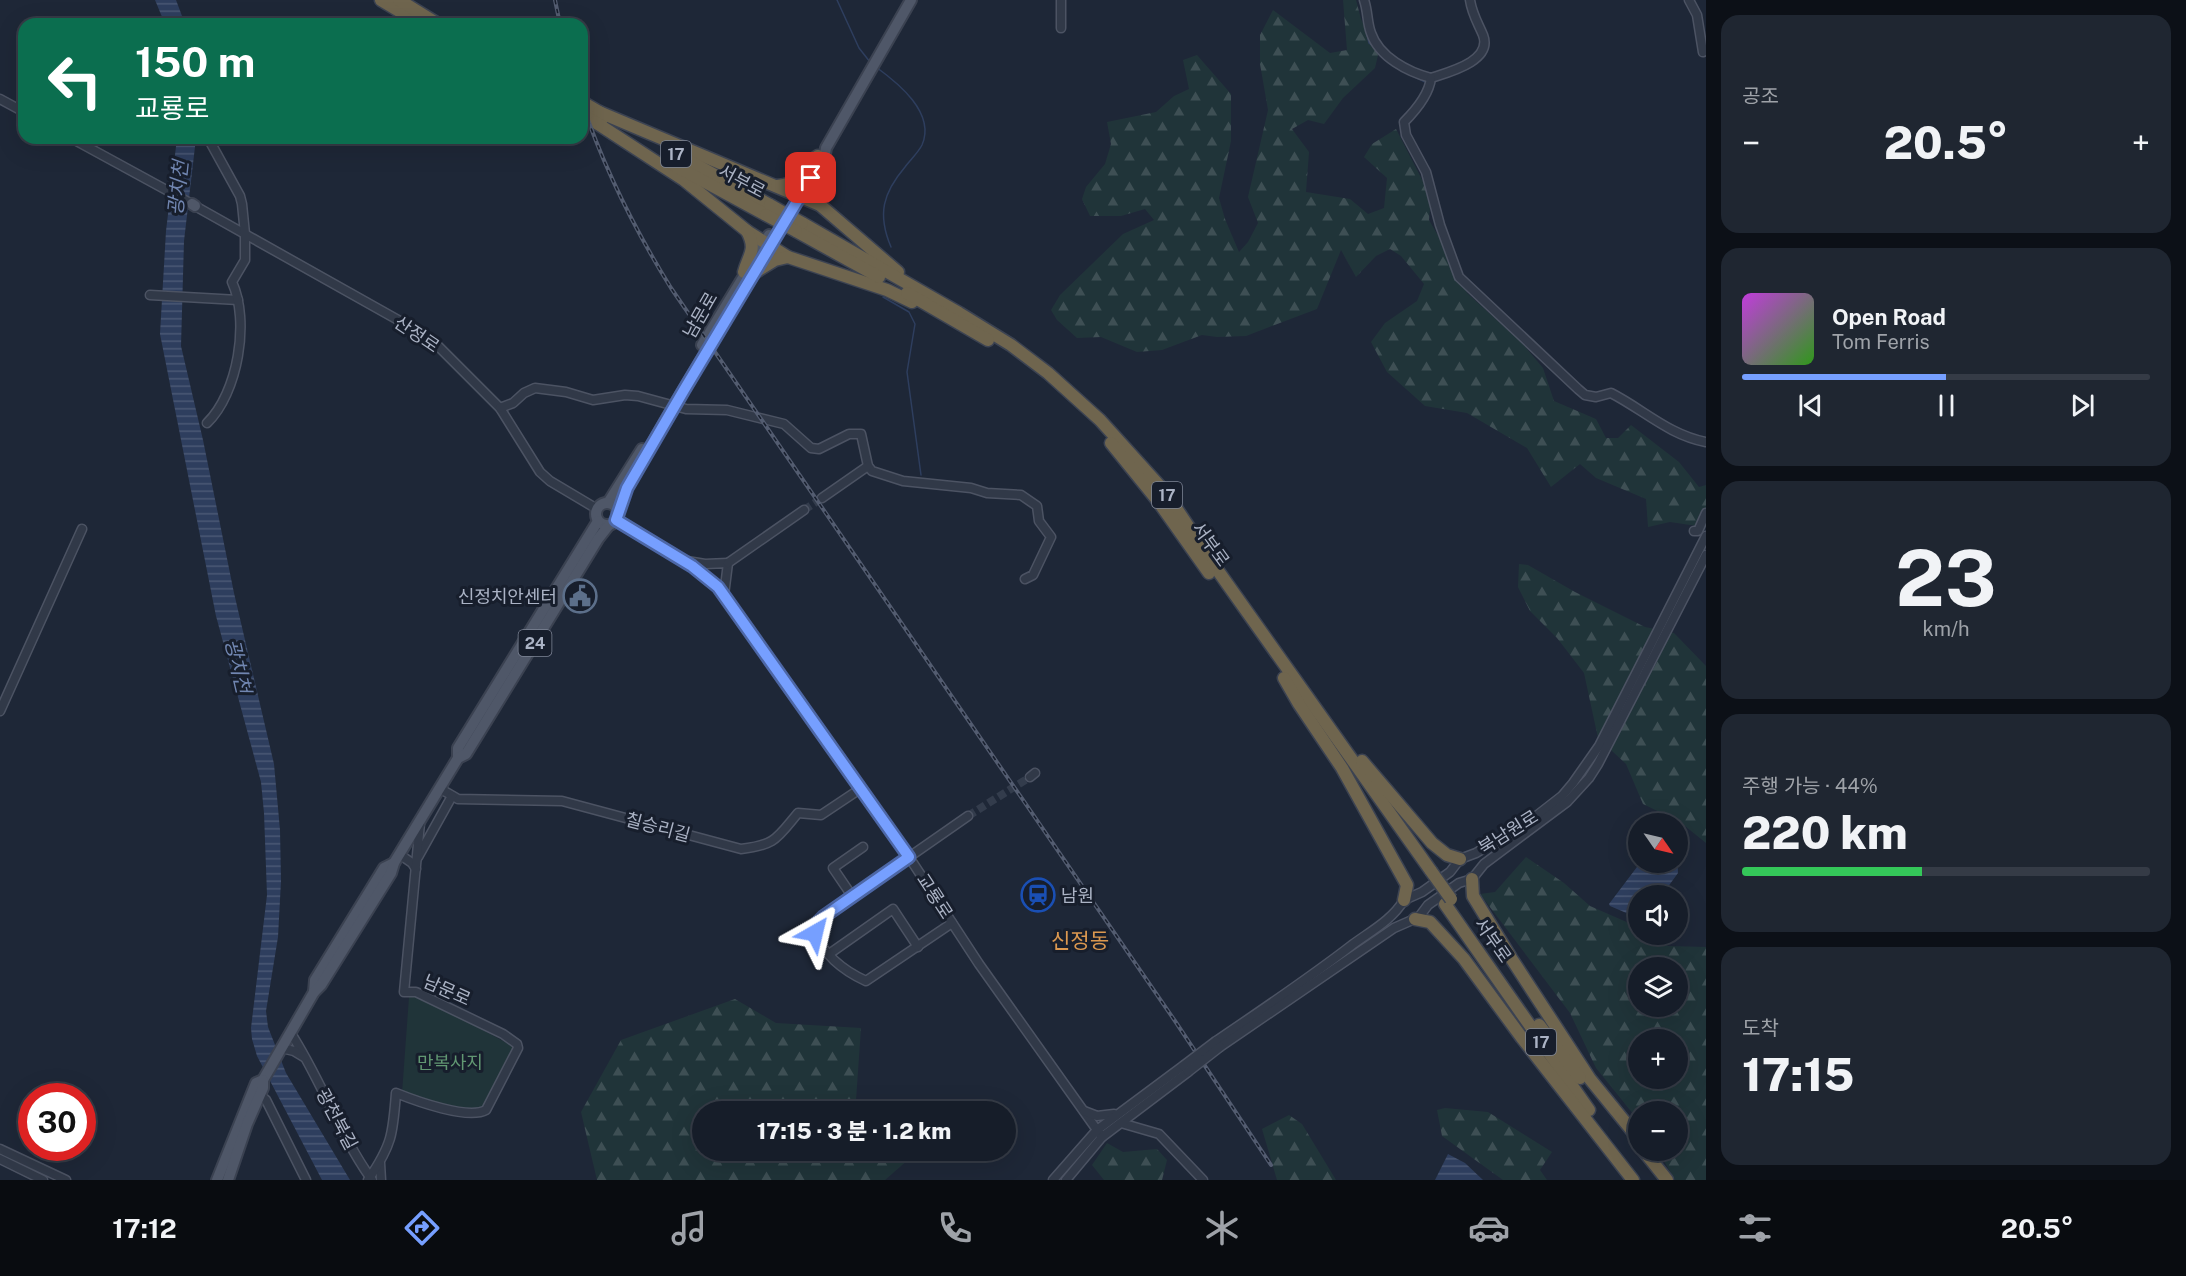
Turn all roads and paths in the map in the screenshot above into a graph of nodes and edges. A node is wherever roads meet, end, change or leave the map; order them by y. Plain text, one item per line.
1 (381, 0) edge
2 (399, 0) edge
3 (911, 0) edge
4 (1061, 0) edge
5 (1365, 0) edge
6 (1470, 0) edge
7 (1689, 0) edge
8 (412, 18) edge
9 (428, 18) edge
10 (1061, 28) dead end
11 (1703, 52) dead end
12 (1431, 78) junction
13 (0, 99) edge
14 (588, 108) edge
15 (18, 109) edge
16 (588, 116) edge
17 (597, 117) junction
18 (82, 144) edge
19 (211, 144) edge
20 (822, 155) junction
21 (777, 186) junction
22 (797, 196) junction
23 (820, 205) junction
24 (747, 231) junction
25 (245, 234) junction
26 (767, 244) junction
27 (788, 257) junction
28 (749, 273) junction
29 (152, 295) dead end
30 (238, 300) junction
31 (957, 317) junction
32 (670, 406) junction
33 (500, 408) junction
34 (207, 423) dead end
35 (1706, 442) edge
36 (868, 466) junction
37 (822, 498) tunnel mouth
38 (608, 503) junction
39 (804, 510) tunnel mouth
40 (1706, 513) edge
41 (597, 515) junction
42 (614, 519) junction
43 (82, 529) dead end
44 (1694, 531) dead end
45 (1706, 536) edge
46 (1706, 555) edge
47 (683, 561) junction
48 (728, 563) junction
49 (571, 575) junction
50 (1025, 579) dead end
51 (724, 596) junction
52 (1288, 675) junction
53 (0, 711) edge
54 (439, 788) junction
55 (860, 789) junction
56 (452, 796) junction
57 (968, 816) tunnel mouth
58 (420, 820) junction
59 (863, 847) dead end
60 (909, 857) junction
61 (396, 858) junction
62 (1462, 858) junction
63 (416, 864) junction
64 (1474, 876) junction
65 (852, 897) junction
66 (1448, 902) junction
67 (1402, 903) junction
68 (1413, 919) junction
69 (952, 923) junction
70 (918, 947) junction
71 (829, 954) junction
72 (290, 1032) junction
73 (1218, 1044) junction
74 (280, 1049) junction
75 (304, 1057) junction
76 (263, 1080) junction
77 (260, 1094) junction
78 (1083, 1110) junction
79 (1119, 1118) junction
80 (1628, 1126) edge
81 (1628, 1132) edge
82 (1099, 1133) junction
83 (0, 1149) edge
84 (230, 1157) junction
85 (0, 1159) edge
86 (1652, 1161) edge
87 (380, 1163) junction
88 (370, 1179) edge
89 (43, 1180) edge
90 (66, 1180) edge
91 (217, 1180) edge
92 (228, 1180) edge
93 (306, 1180) edge
94 (381, 1180) edge
95 (1053, 1180) edge
96 (1066, 1180) edge
97 (1203, 1180) edge
98 (1633, 1180) edge
99 (1638, 1180) edge
100 (1667, 1180) edge

1 - 8 highway
2 - 9 highway
3 - 20 main road, 남문로 / 24
4 - 10 street
5 - 12 street
6 - 12 street
7 - 11 street
12 - 35 street
13 - 15 street
14 - 17 highway, 서부로 / 17
16 - 17 highway, 서부로 / 17
17 - 21 highway
17 - 24 highway
17 - 31 highway, 서부로 / 17, bridge
18 - 25 street, 산정로
19 - 25 street
20 - 21 highway
20 - 22 main road, 남문로 / 24
20 - 23 highway
21 - 22 highway
22 - 23 highway
22 - 26 main road, 남문로 / 24
23 - 31 highway
24 - 26 highway
24 - 28 highway
25 - 30 street
25 - 33 street, 산정로
26 - 27 highway
26 - 28 main road, 남문로 / 24
27 - 28 highway
27 - 31 highway
28 - 32 main road, 남문로 / 24
29 - 30 street
30 - 34 street
31 - 52 highway, 서부로 / 17
32 - 33 street
32 - 36 street
32 - 38 main road, 남문로 / 24
32 - 42 main road, 남문로 / 24
33 - 41 street, 산정로
36 - 37 street
36 - 50 street
38 - 41 main road
38 - 42 main road
39 - 48 street
40 - 44 street
41 - 42 main road
41 - 49 main road, 남문로 / 24
42 - 47 street, 교룡로
42 - 49 main road, 남문로 / 24
43 - 53 street
45 - 62 street, 북남원로
46 - 64 street, 북남원로
47 - 48 street
47 - 51 street, 교룡로
48 - 51 street
49 - 54 main road, 남문로 / 24
51 - 55 street, 교룡로
52 - 62 highway
52 - 66 highway, 서부로 / 17, bridge
52 - 67 highway
54 - 56 street, 칠승리길
54 - 58 main road, 남문로 / 24
55 - 56 street, 칠승리길
55 - 60 street, 교룡로
56 - 63 street
57 - 60 street
58 - 61 main road, 남문로 / 24
58 - 63 street, 남문로
59 - 65 street
60 - 65 street
60 - 69 street, 교룡로
61 - 63 street
61 - 72 main road, 남문로 / 24
62 - 64 street
62 - 67 street, 북남원로
63 - 87 street, 남문로
64 - 68 street, 북남원로
64 - 80 highway
65 - 71 street
66 - 81 highway, 서부로 / 17
66 - 99 highway, 서부로 / 17
67 - 68 street
67 - 73 street, 북남원로
68 - 73 street, 북남원로
68 - 98 highway
69 - 70 street
69 - 78 street, 교룡로
70 - 71 street
70 - 71 street
72 - 74 main road, 남문로 / 24
72 - 75 street, 광천북길
73 - 79 street, bridge
74 - 75 street
74 - 76 main road, 남문로
75 - 88 street, 광천북길
76 - 77 main road
76 - 84 main road
77 - 84 main road
77 - 93 street
78 - 79 street
78 - 82 street, 교룡로
79 - 82 street
79 - 97 street
82 - 95 street
82 - 96 street
83 - 90 street
84 - 91 main road
84 - 92 main road
85 - 89 street
86 - 100 highway
87 - 88 street
87 - 94 street

